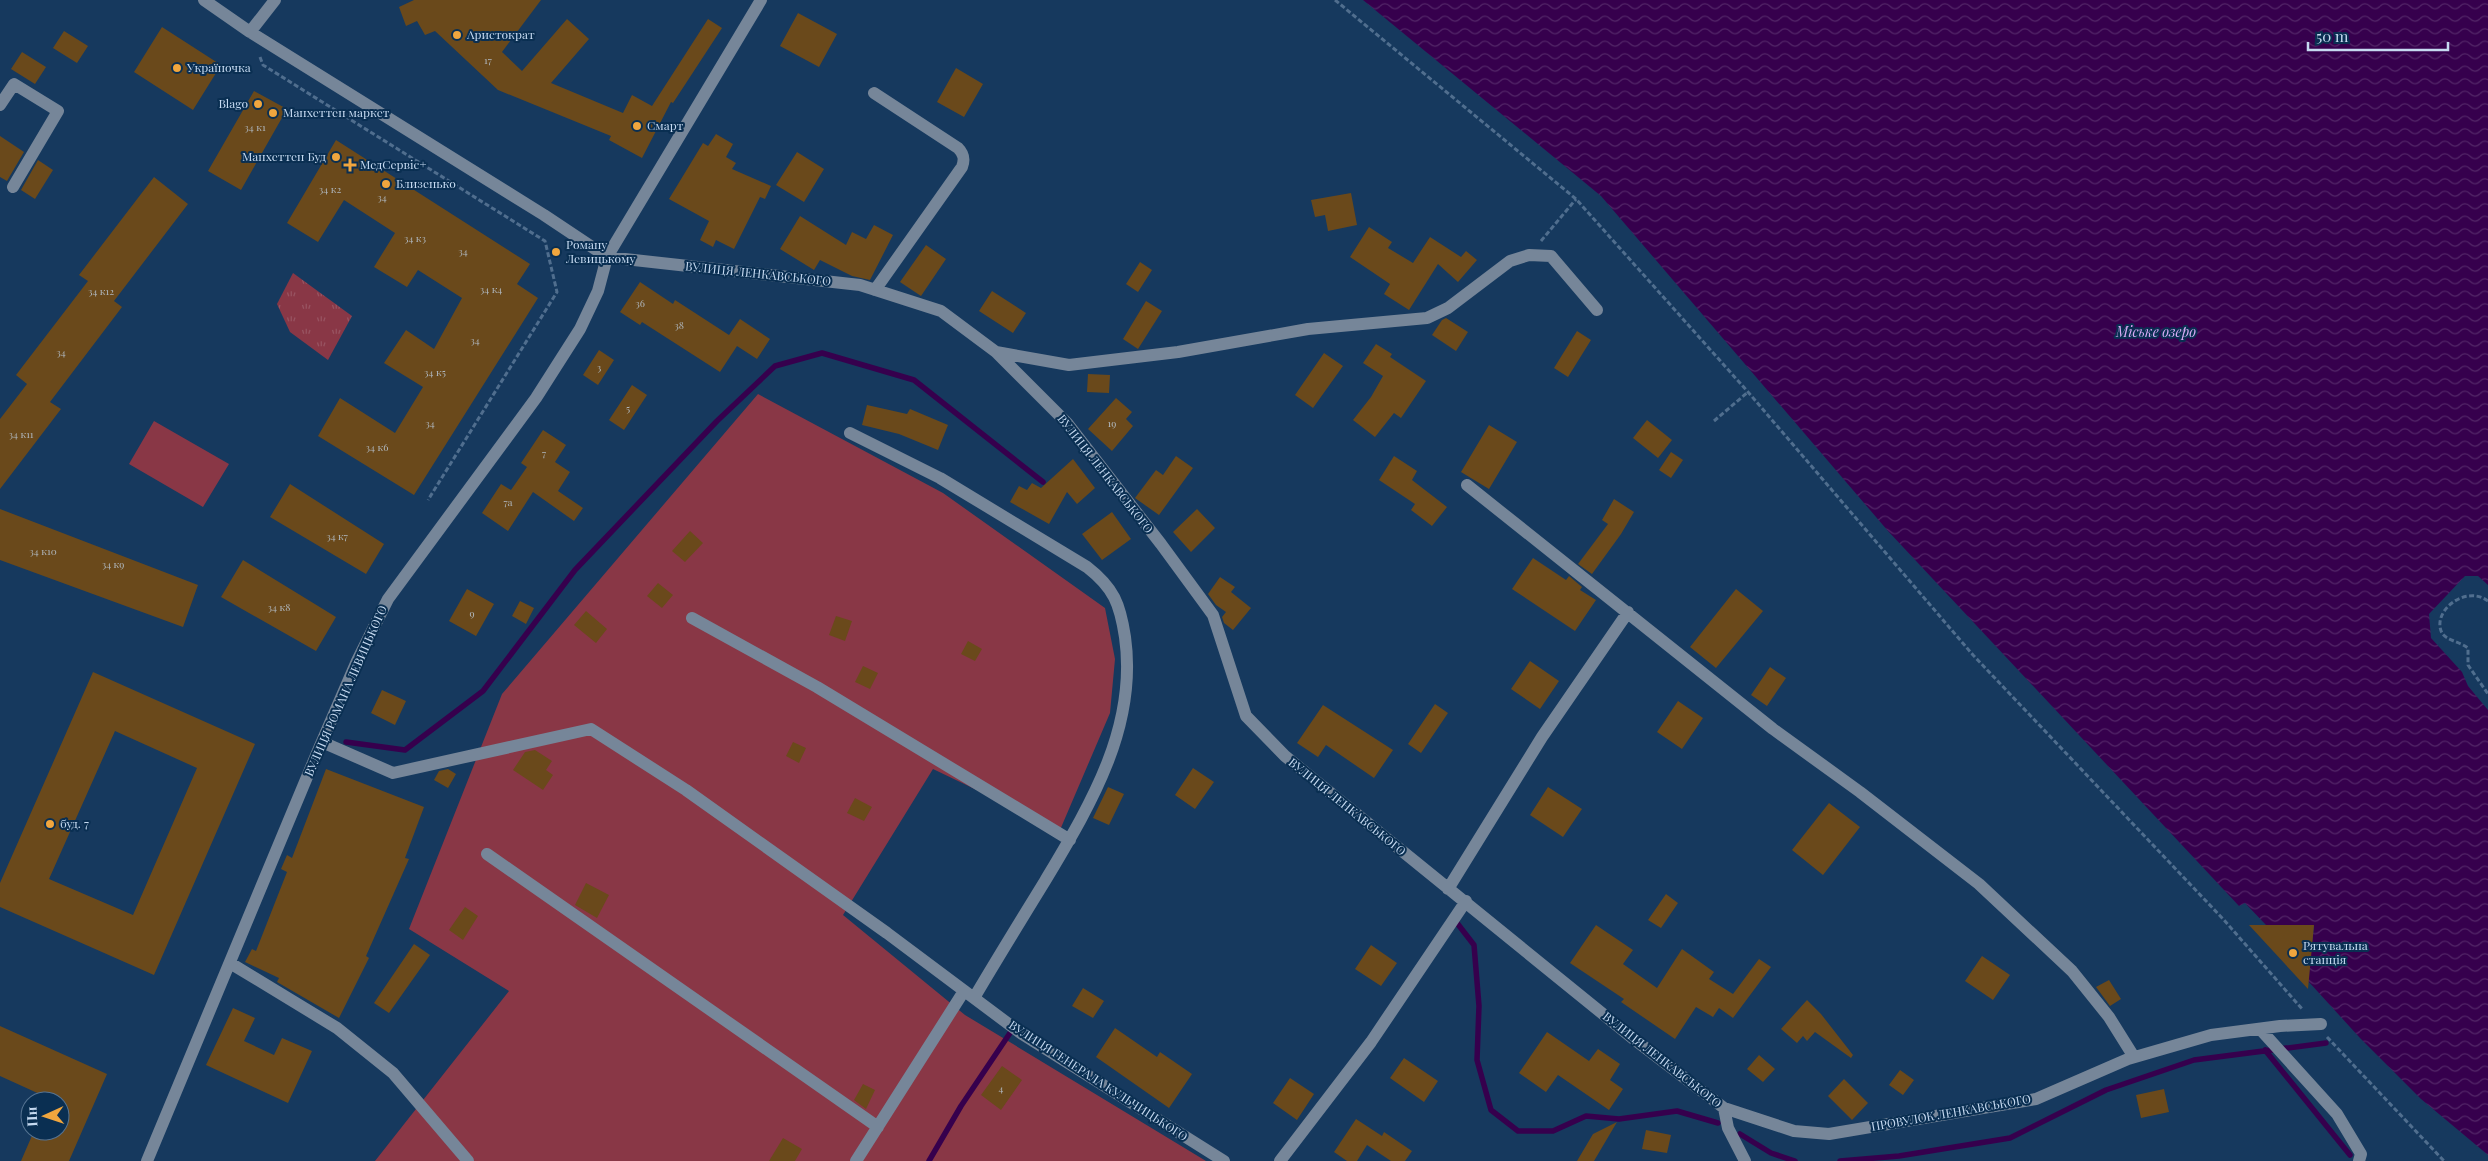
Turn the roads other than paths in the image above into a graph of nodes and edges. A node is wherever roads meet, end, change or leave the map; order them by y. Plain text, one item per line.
1 (204, 0) edge
2 (275, 0) edge
3 (761, 0) edge
4 (250, 32) junction
5 (874, 93) dead end
6 (0, 105) edge
7 (12, 187) dead end
8 (606, 257) junction
9 (875, 290) junction
10 (1597, 310) dead end
11 (996, 352) junction
12 (850, 433) dead end
13 (1467, 485) dead end
14 (1628, 612) junction
15 (692, 618) dead end
16 (322, 742) junction
17 (1070, 840) junction
18 (486, 854) dead end
19 (1448, 889) junction
20 (1466, 901) junction
21 (230, 963) junction
22 (969, 994) junction
23 (2318, 1024) road end
24 (2260, 1029) junction
25 (2134, 1057) junction
26 (1724, 1108) junction
27 (878, 1127) junction
28 (147, 1161) edge
29 (468, 1161) edge
30 (856, 1161) edge
31 (1224, 1161) edge
32 (1280, 1161) edge
33 (1746, 1161) edge
34 (2359, 1161) edge

1 - 4 street, ВУЛИЦЯ ЛЕНКАВСЬКОГО
2 - 4 street
3 - 8 street, ВУЛИЦЯ РОМАНА ЛЕВИЦЬКОГО
4 - 8 street, ВУЛИЦЯ ЛЕНКАВСЬКОГО
5 - 9 street
6 - 7 street
8 - 9 street, ВУЛИЦЯ ЛЕНКАВСЬКОГО
8 - 16 street, ВУЛИЦЯ РОМАНА ЛЕВИЦЬКОГО
9 - 11 street, ВУЛИЦЯ ЛЕНКАВСЬКОГО
10 - 11 street
11 - 19 street, ВУЛИЦЯ ЛЕНКАВСЬКОГО
12 - 17 street
13 - 14 street
14 - 19 street
14 - 25 street
15 - 17 street
16 - 21 street, ВУЛИЦЯ РОМАНА ЛЕВИЦЬКОГО
16 - 22 street, ВУЛИЦЯ ГЕНЕРАЛА КУЛЬЧИЦЬКОГО
17 - 22 street
18 - 27 street
19 - 20 street, ВУЛИЦЯ ЛЕНКАВСЬКОГО
20 - 26 street, ВУЛИЦЯ ЛЕНКАВСЬКОГО
20 - 32 street
21 - 28 street, ВУЛИЦЯ РОМАНА ЛЕВИЦЬКОГО
21 - 29 street
22 - 27 street
22 - 31 street, ВУЛИЦЯ ГЕНЕРАЛА КУЛЬЧИЦЬКОГО
23 - 24 street, ПРОВУЛОК ЛЕНКАВСЬКОГО
24 - 25 street, ПРОВУЛОК ЛЕНКАВСЬКОГО
24 - 34 street
25 - 26 street, ПРОВУЛОК ЛЕНКАВСЬКОГО
26 - 33 street, ВУЛИЦЯ ЛЕНКАВСЬКОГО
27 - 30 street

